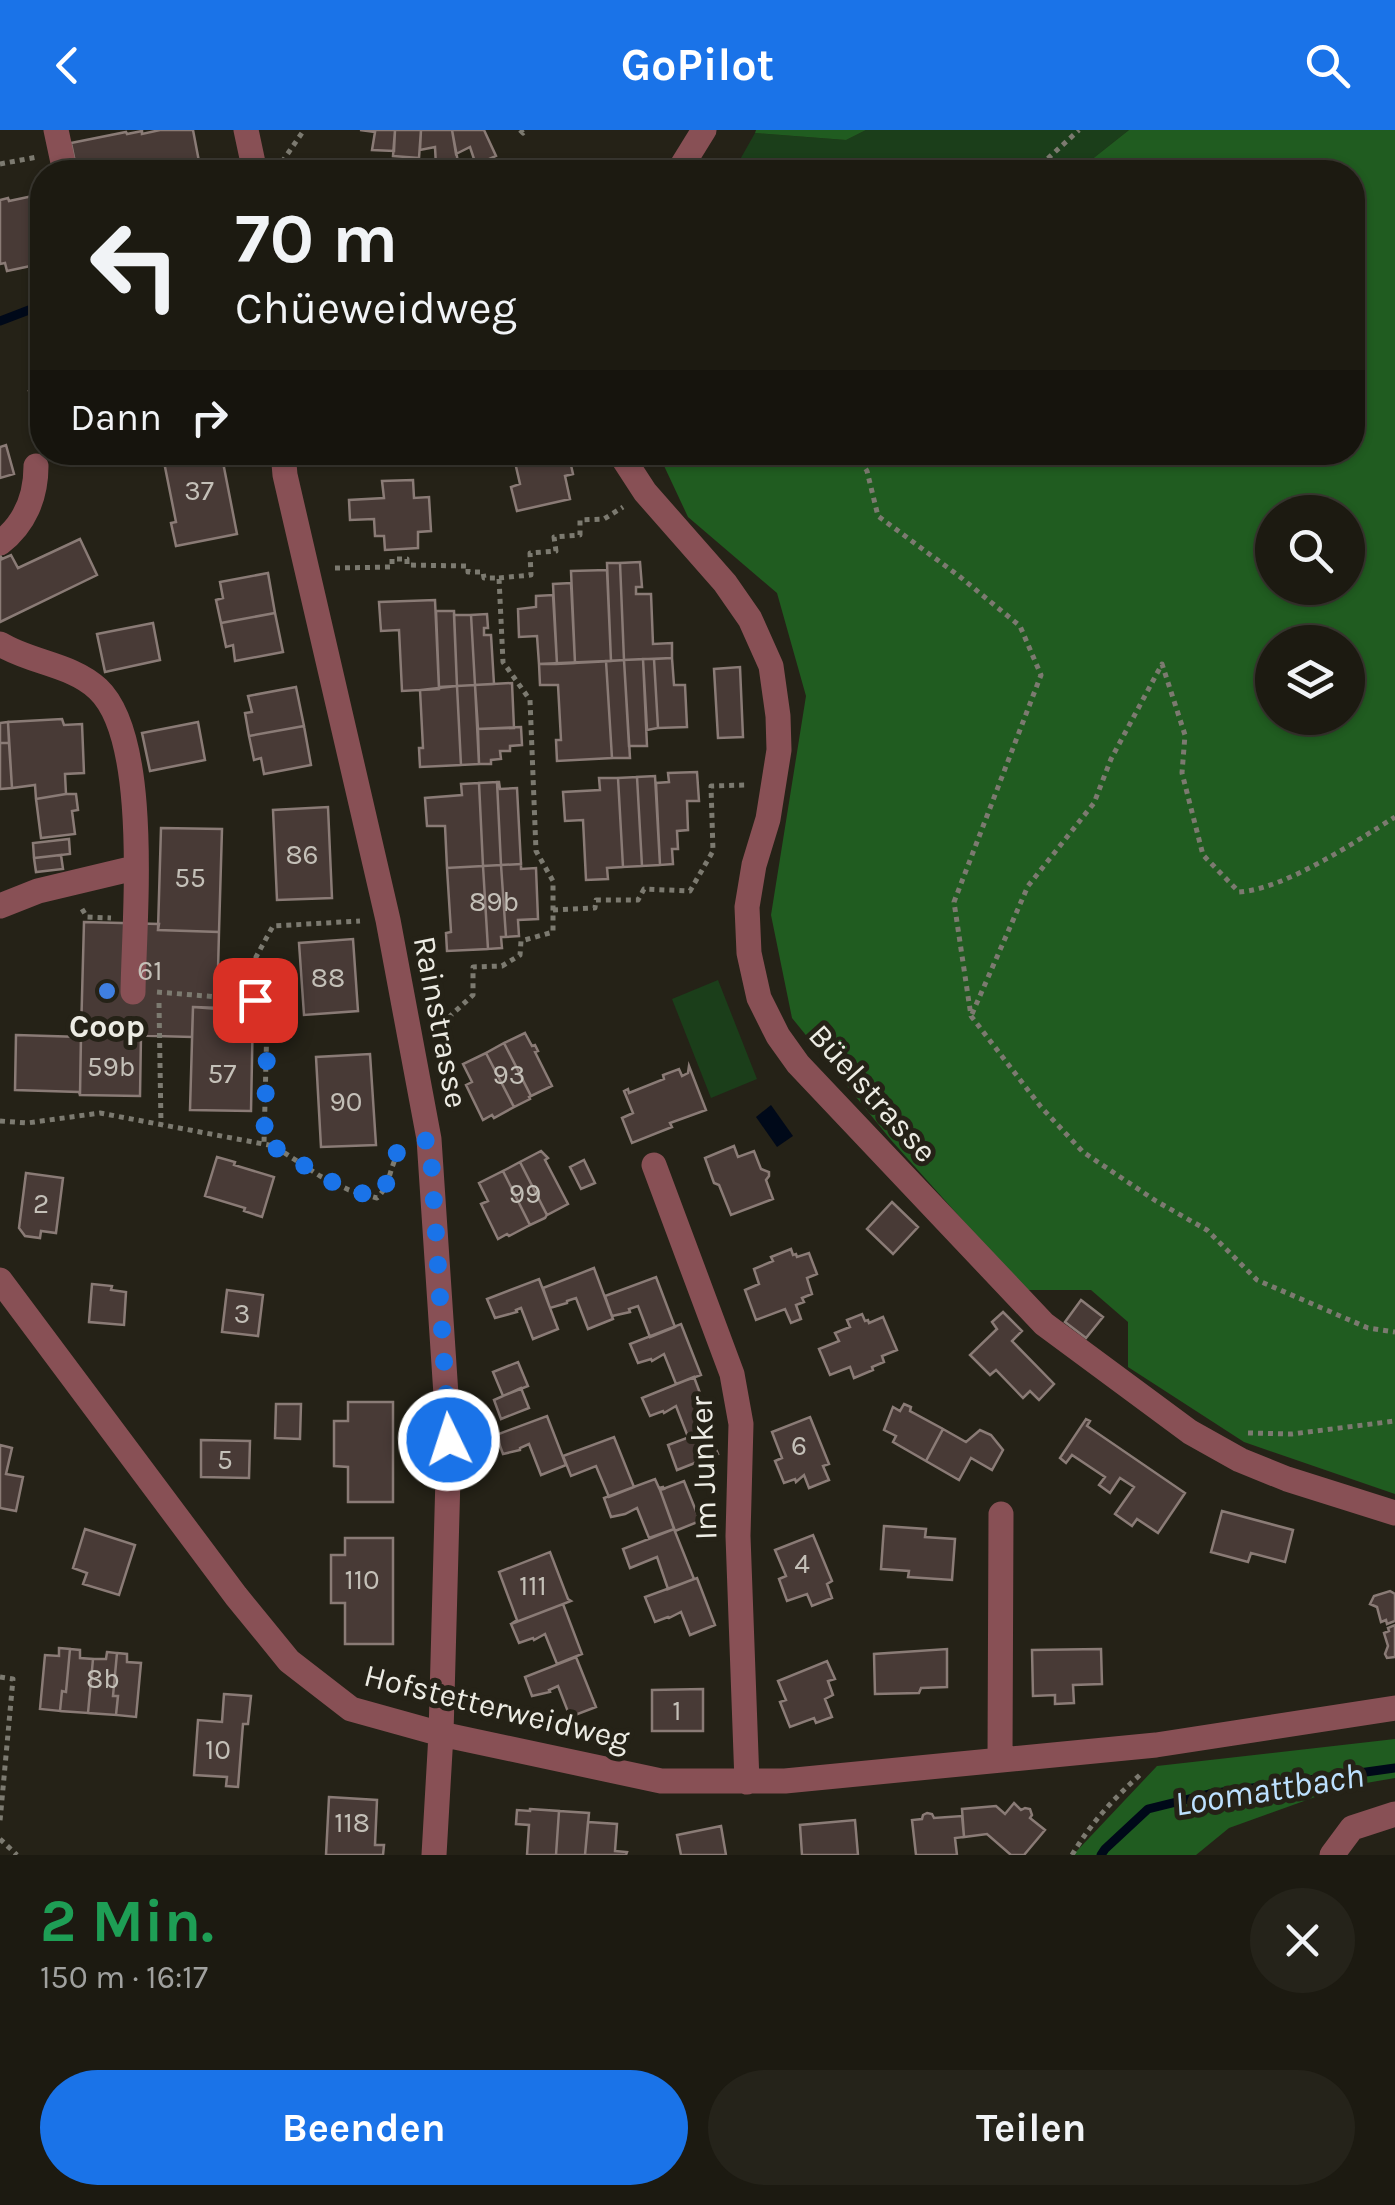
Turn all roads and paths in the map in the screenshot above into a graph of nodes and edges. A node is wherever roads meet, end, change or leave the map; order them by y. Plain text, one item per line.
1 (246, 130) edge
2 (304, 130) edge
3 (704, 130) edge
4 (1079, 130) edge
5 (60, 152) edge
6 (261, 160) edge
7 (276, 160) edge
8 (685, 160) edge
9 (1046, 160) edge
10 (0, 164) edge
11 (284, 465) edge
12 (628, 465) edge
13 (863, 465) edge
14 (36, 466) dead end
15 (632, 502) dead end
16 (0, 543) edge
17 (307, 568) junction
18 (499, 578) junction
19 (0, 644) edge
20 (775, 784) junction
21 (1395, 818) edge
22 (126, 870) dead end
23 (0, 906) edge
24 (553, 910) junction
25 (88, 917) dead end
26 (121, 918) dead end
27 (388, 920) junction
28 (146, 992) junction
29 (255, 1000) junction
30 (971, 1016) junction
31 (407, 1020) junction
32 (0, 1121) edge
33 (160, 1125) junction
34 (430, 1140) junction
35 (264, 1145) junction
36 (654, 1166) dead end
37 (0, 1280) edge
38 (1395, 1332) edge
39 (1395, 1421) edge
40 (1242, 1433) dead end
41 (1395, 1513) edge
42 (1001, 1514) dead end
43 (0, 1677) edge
44 (1395, 1708) edge
45 (441, 1734) junction
46 (1156, 1745) junction
47 (1000, 1760) junction
48 (747, 1782) junction
49 (1, 1794) edge
50 (1395, 1814) edge
51 (0, 1821) edge
52 (0, 1838) edge
53 (18, 1855) edge
54 (434, 1855) edge
55 (1072, 1855) edge
56 (1332, 1855) edge

1 - 6 street
2 - 7 path
3 - 8 street
4 - 9 path
5 - 10 path
11 - 17 street, Rainstrasse
12 - 20 street, Büelstrasse
13 - 30 path
14 - 16 street
15 - 18 path
17 - 18 path
17 - 27 street, Rainstrasse
18 - 24 path
19 - 28 street
20 - 24 path
20 - 41 street, Büelstrasse
21 - 30 path
22 - 23 street
24 - 31 path
25 - 26 path
27 - 29 path
27 - 31 street, Rainstrasse
28 - 29 path
28 - 33 path
29 - 35 path
30 - 38 path
31 - 34 street, Rainstrasse
32 - 33 path
33 - 35 path
34 - 35 path
34 - 45 street, Rainstrasse
36 - 48 street, Im Junker
37 - 45 street, Hofstetterweidweg
39 - 40 path
42 - 47 street
43 - 49 path
44 - 46 street, Hofstetterweidweg
45 - 48 street, Hofstetterweidweg
45 - 54 street, Rainstrasse
46 - 47 street, Hofstetterweidweg
46 - 55 path
47 - 48 street, Hofstetterweidweg
49 - 51 path
50 - 56 street
52 - 53 path

